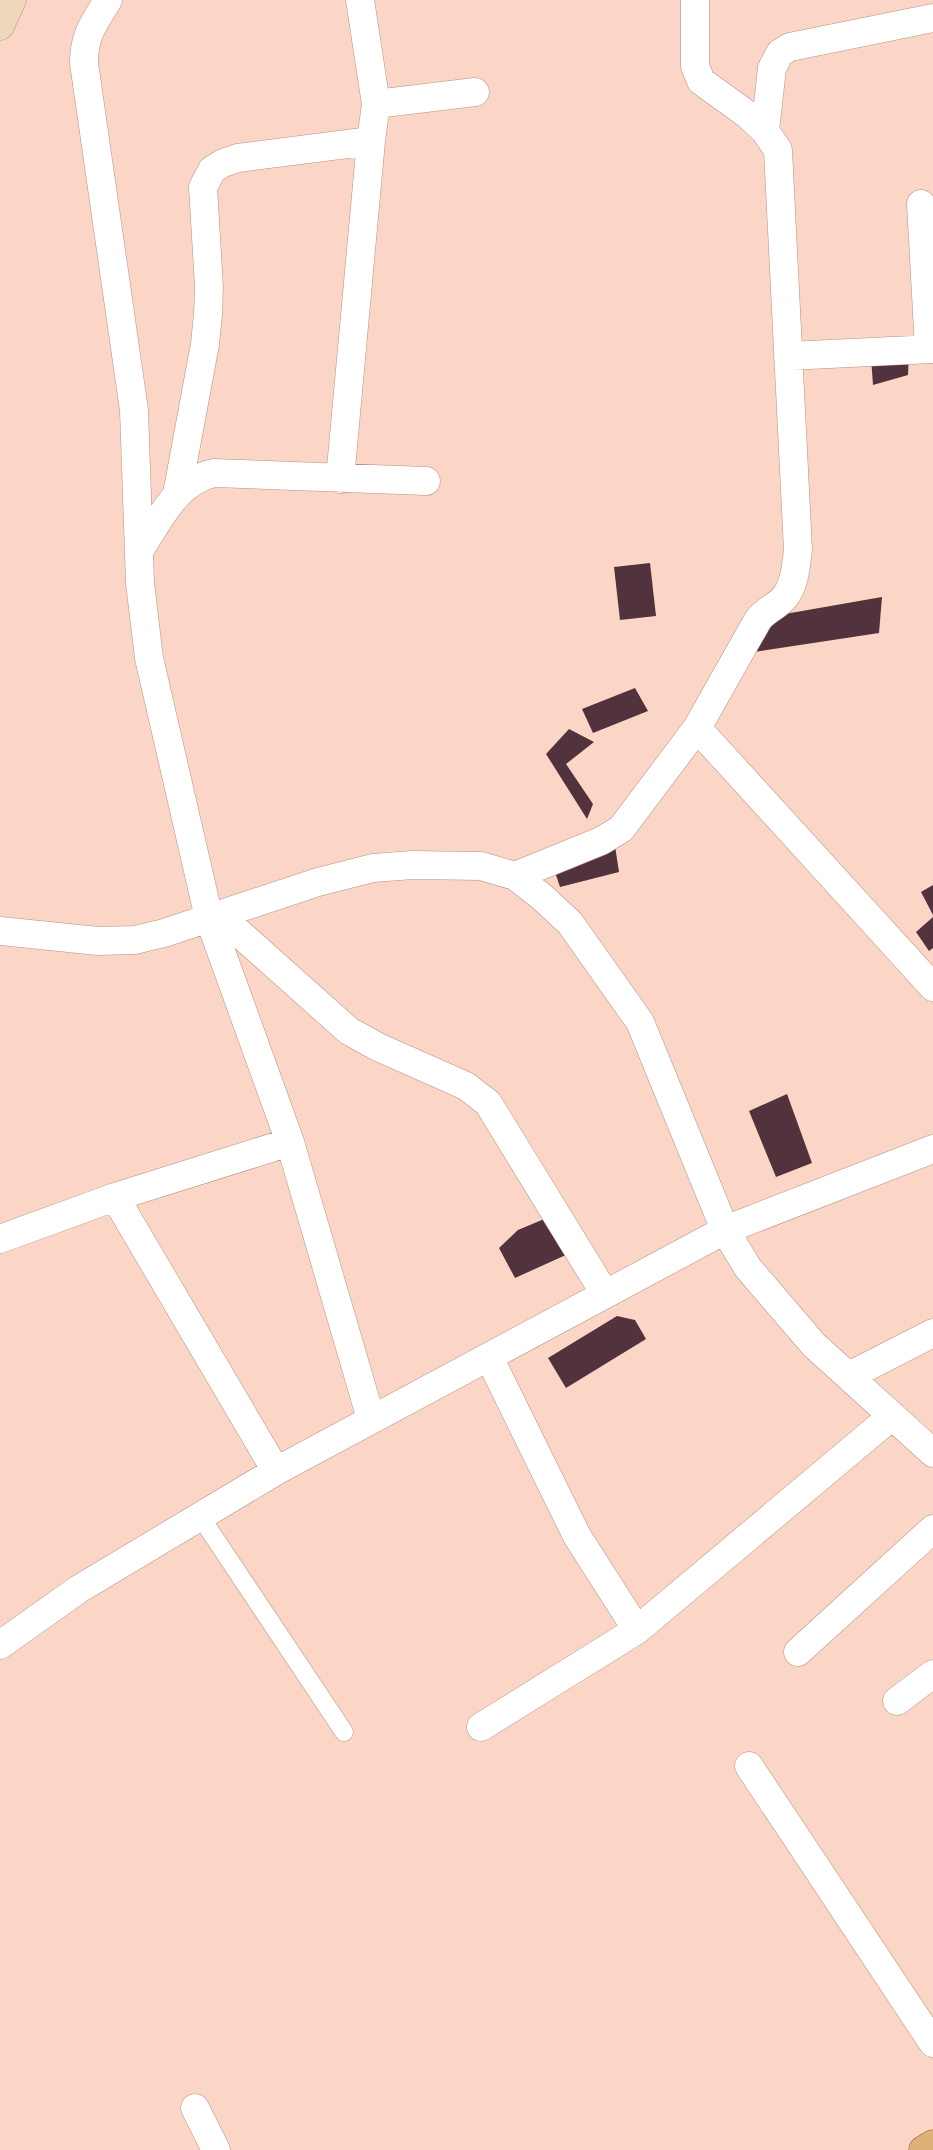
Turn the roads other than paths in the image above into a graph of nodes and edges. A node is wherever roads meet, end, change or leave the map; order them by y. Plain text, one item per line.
1 (12, 0) edge
2 (108, 0) edge
3 (360, 0) edge
4 (695, 0) edge
5 (933, 18) edge
6 (0, 26) edge
7 (475, 92) dead end
8 (376, 104) junction
9 (765, 131) junction
10 (371, 140) junction
11 (921, 204) dead end
12 (931, 349) edge
13 (788, 356) junction
14 (340, 479) junction
15 (426, 481) dead end
16 (177, 494) junction
17 (139, 551) junction
18 (697, 728) junction
19 (514, 876) junction
20 (214, 917) junction
21 (0, 931) edge
22 (933, 987) edge
23 (290, 1142) junction
24 (933, 1149) edge
25 (115, 1197) junction
26 (725, 1230) junction
27 (0, 1239) edge
28 (605, 1294) junction
29 (933, 1333) edge
30 (489, 1357) junction
31 (849, 1376) junction
32 (892, 1416) junction
33 (371, 1419) junction
34 (933, 1453) edge
35 (276, 1471) junction
36 (200, 1516) junction
37 (933, 1529) edge
38 (637, 1630) junction
39 (0, 1645) edge
40 (798, 1652) dead end
41 (933, 1674) edge
42 (897, 1701) dead end
43 (481, 1727) dead end
44 (344, 1732) dead end
45 (749, 1766) dead end
46 (933, 2042) edge
47 (195, 2108) dead end
48 (933, 2144) edge
49 (216, 2150) edge
50 (923, 2150) edge

1 - 6 main road
2 - 17 street
3 - 8 street
4 - 9 street
5 - 9 street
7 - 8 street
8 - 10 street
9 - 13 street
10 - 14 street
10 - 16 street
11 - 12 street
12 - 13 street
13 - 18 street
14 - 15 street
14 - 16 street
16 - 17 street
17 - 20 street
18 - 19 street
18 - 22 street
19 - 20 street
19 - 26 street
20 - 21 street
20 - 23 street
20 - 28 street
23 - 25 street
23 - 33 street
24 - 26 street
25 - 27 street
25 - 35 street
26 - 28 street
26 - 31 street
28 - 30 street
29 - 31 street
30 - 33 street
30 - 38 street
31 - 32 street
32 - 34 street
32 - 38 street
33 - 35 street
35 - 36 street
36 - 39 street
36 - 44 lane
37 - 40 street
38 - 43 street
41 - 42 street
45 - 46 street
47 - 49 street
48 - 50 main road

